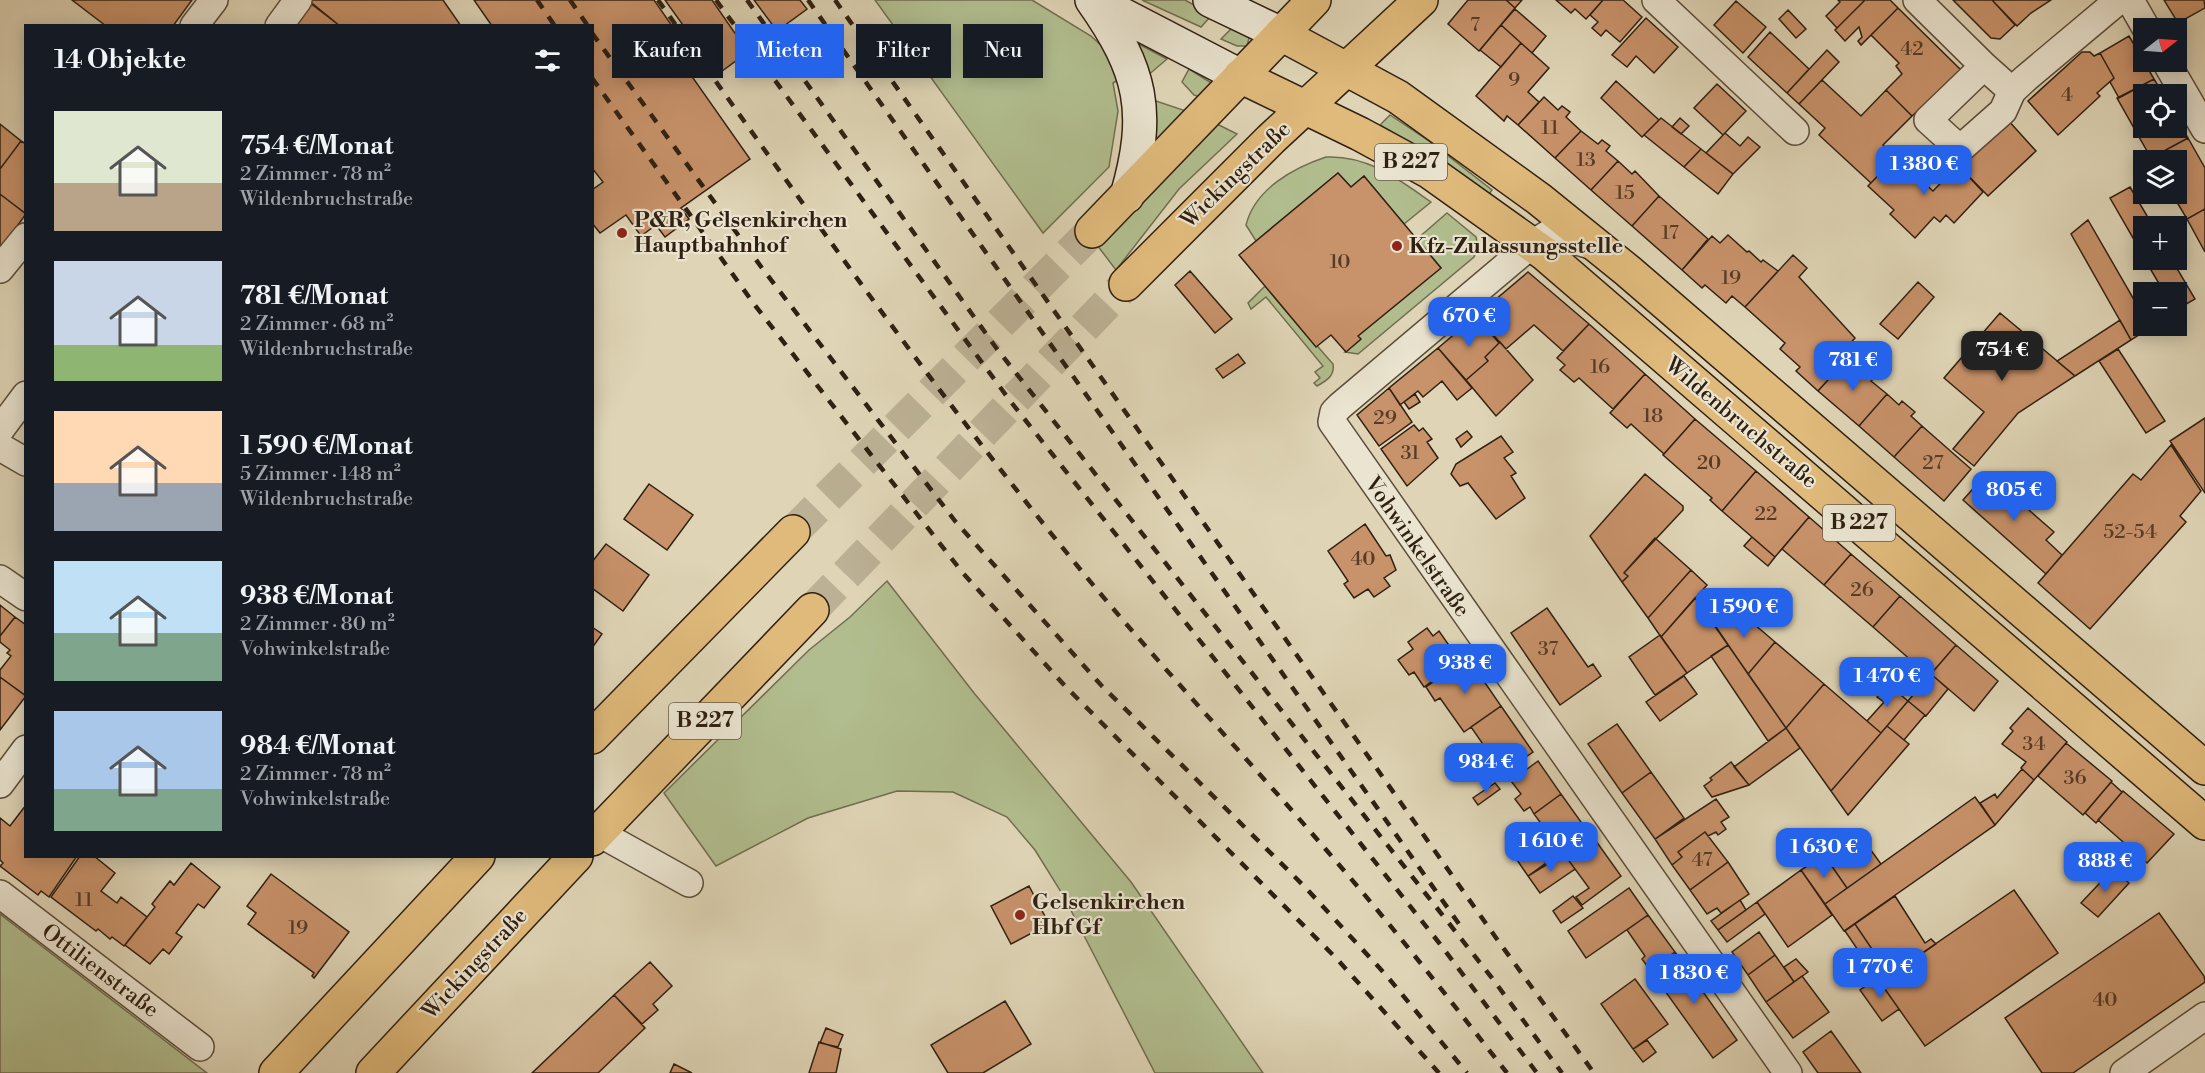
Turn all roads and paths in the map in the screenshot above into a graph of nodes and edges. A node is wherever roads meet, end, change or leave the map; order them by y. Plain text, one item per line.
1 (214, 0) edge
2 (1093, 0) edge
3 (1210, 0) edge
4 (1314, 0) edge
5 (1421, 0) edge
6 (1656, 0) edge
7 (1917, 0) edge
8 (2119, 0) edge
9 (2130, 0) edge
10 (2140, 18) edge
11 (196, 24) edge
12 (1281, 34) junction
13 (1984, 66) junction
14 (1348, 68) junction
15 (2172, 72) edge
16 (1240, 76) junction
17 (2012, 91) junction
18 (1306, 107) junction
19 (2205, 129) edge
20 (1795, 131) dead end
21 (1127, 196) junction
22 (1092, 231) tunnel mouth
23 (24, 239) edge
24 (1531, 245) junction
25 (1595, 246) junction
26 (0, 269) edge
27 (1126, 284) tunnel mouth
28 (24, 398) edge
29 (0, 430) edge
30 (0, 447) edge
31 (24, 461) edge
32 (793, 532) tunnel mouth
33 (0, 579) edge
34 (24, 596) edge
35 (812, 610) tunnel mouth
36 (594, 735) edge
37 (24, 752) edge
38 (2205, 768) edge
39 (0, 784) edge
40 (2205, 823) edge
41 (595, 834) edge
42 (476, 858) edge
43 (574, 858) edge
44 (689, 883) dead end
45 (0, 894) edge
46 (2205, 1016) edge
47 (200, 1047) dead end
48 (276, 1073) edge
49 (374, 1073) edge
50 (1788, 1073) edge
51 (2124, 1073) edge

1 - 11 street
2 - 16 main road
2 - 21 main road
3 - 12 main road
4 - 12 main road
5 - 14 main road, Wickingstraße
6 - 20 street
7 - 13 street
8 - 17 street
9 - 10 street
12 - 14 main road, Wildenbruchstraße / B 227
12 - 16 main road
13 - 17 street
13 - 17 street
14 - 18 main road, Wickingstraße
14 - 25 main road, Wildenbruchstraße / B 227
15 - 19 street
16 - 18 main road, Wildenbruchstraße / B 227
16 - 21 main road
18 - 24 main road, Wildenbruchstraße / B 227
18 - 27 main road, Wickingstraße
21 - 22 main road
23 - 26 street
24 - 25 street
24 - 40 main road, Wildenbruchstraße / B 227
24 - 50 street, Vohwinkelstraße
25 - 38 main road, Wildenbruchstraße / B 227
28 - 29 street
30 - 31 street
32 - 36 main road, B 227
33 - 34 street
35 - 41 main road, B 227
37 - 39 street
41 - 44 street
42 - 48 main road
43 - 49 main road, Wickingstraße
45 - 47 street, Ottilienstraße
46 - 51 street

